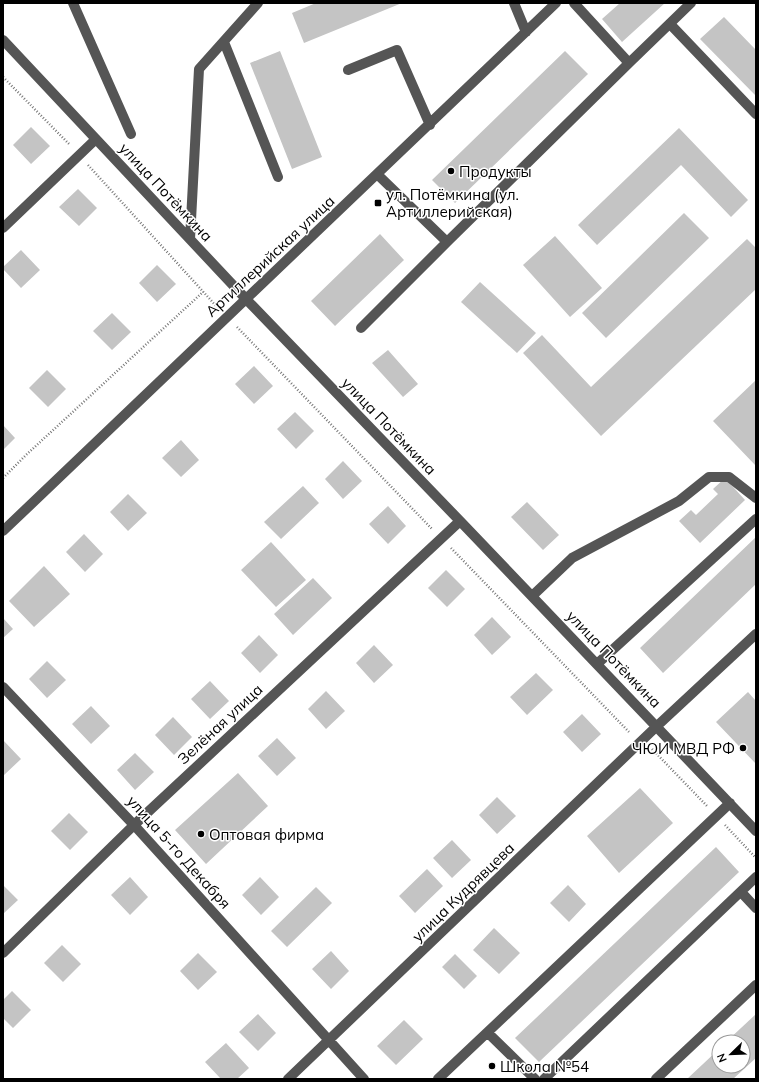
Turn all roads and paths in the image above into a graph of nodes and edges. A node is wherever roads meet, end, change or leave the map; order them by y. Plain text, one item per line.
1 (73, 3) edge
2 (258, 3) edge
3 (514, 3) edge
4 (556, 3) edge
5 (574, 3) edge
6 (691, 3) edge
7 (670, 24) junction
8 (526, 32) junction
9 (3, 40) edge
10 (224, 42) junction
11 (629, 63) junction
12 (348, 70) dead end
13 (3, 77) edge
14 (756, 114) edge
15 (430, 125) junction
16 (131, 134) dead end
17 (96, 139) junction
18 (80, 155) junction
19 (378, 175) junction
20 (278, 177) dead end
21 (3, 228) edge
22 (190, 239) junction
23 (447, 242) junction
24 (203, 292) junction
25 (246, 299) junction
26 (227, 317) junction
27 (361, 328) dead end
28 (3, 478) edge
29 (756, 498) edge
30 (756, 519) edge
31 (460, 521) junction
32 (3, 530) edge
33 (442, 539) junction
34 (532, 596) junction
35 (754, 641) edge
36 (597, 664) junction
37 (3, 687) edge
38 (657, 726) junction
39 (641, 741) junction
40 (730, 803) junction
41 (717, 816) junction
42 (134, 825) junction
43 (756, 831) edge
44 (756, 858) edge
45 (756, 877) edge
46 (741, 892) junction
47 (756, 908) edge
48 (3, 953) edge
49 (756, 985) edge
50 (488, 1033) junction
51 (329, 1041) junction
52 (288, 1079) edge
53 (364, 1079) edge
54 (438, 1079) edge
55 (535, 1079) edge
56 (544, 1079) edge
57 (656, 1079) edge

1 - 16 street
2 - 10 street
3 - 8 street
4 - 8 street, Артиллерийская улица
5 - 11 street
6 - 7 street
7 - 11 street
7 - 14 street
8 - 15 street, Артиллерийская улица
9 - 17 street, улица Потёмкина
10 - 20 street
10 - 22 street
11 - 23 street
12 - 15 street
13 - 18 path
15 - 19 street, Артиллерийская улица
17 - 18 street
17 - 22 street, улица Потёмкина
18 - 21 street
18 - 24 path
19 - 23 street
19 - 25 street, Артиллерийская улица
22 - 25 street, улица Потёмкина
23 - 27 street
24 - 26 path
24 - 28 path
25 - 26 street, Артиллерийская улица
25 - 31 street, улица Потёмкина
26 - 32 street, Артиллерийская улица
26 - 33 path
29 - 34 street
30 - 36 street
31 - 33 street, Зелёная улица
31 - 34 street, улица Потёмкина
33 - 39 path
33 - 42 street, Зелёная улица
34 - 36 street, улица Потёмкина
35 - 38 street, улица Кудрявцева
36 - 38 street, улица Потёмкина
37 - 42 street, улица 5-го Декабря
38 - 39 street, улица Кудрявцева
38 - 40 street, улица Потёмкина
39 - 41 path
39 - 51 street, улица Кудрявцева
40 - 41 street
40 - 43 street, улица Потёмкина
41 - 44 path
41 - 50 street
42 - 48 street, Зелёная улица
42 - 51 street, улица 5-го Декабря
45 - 46 street
46 - 47 street
46 - 56 street
49 - 57 street
50 - 54 street
50 - 55 street
51 - 52 street, улица Кудрявцева
51 - 53 street, улица 5-го Декабря

